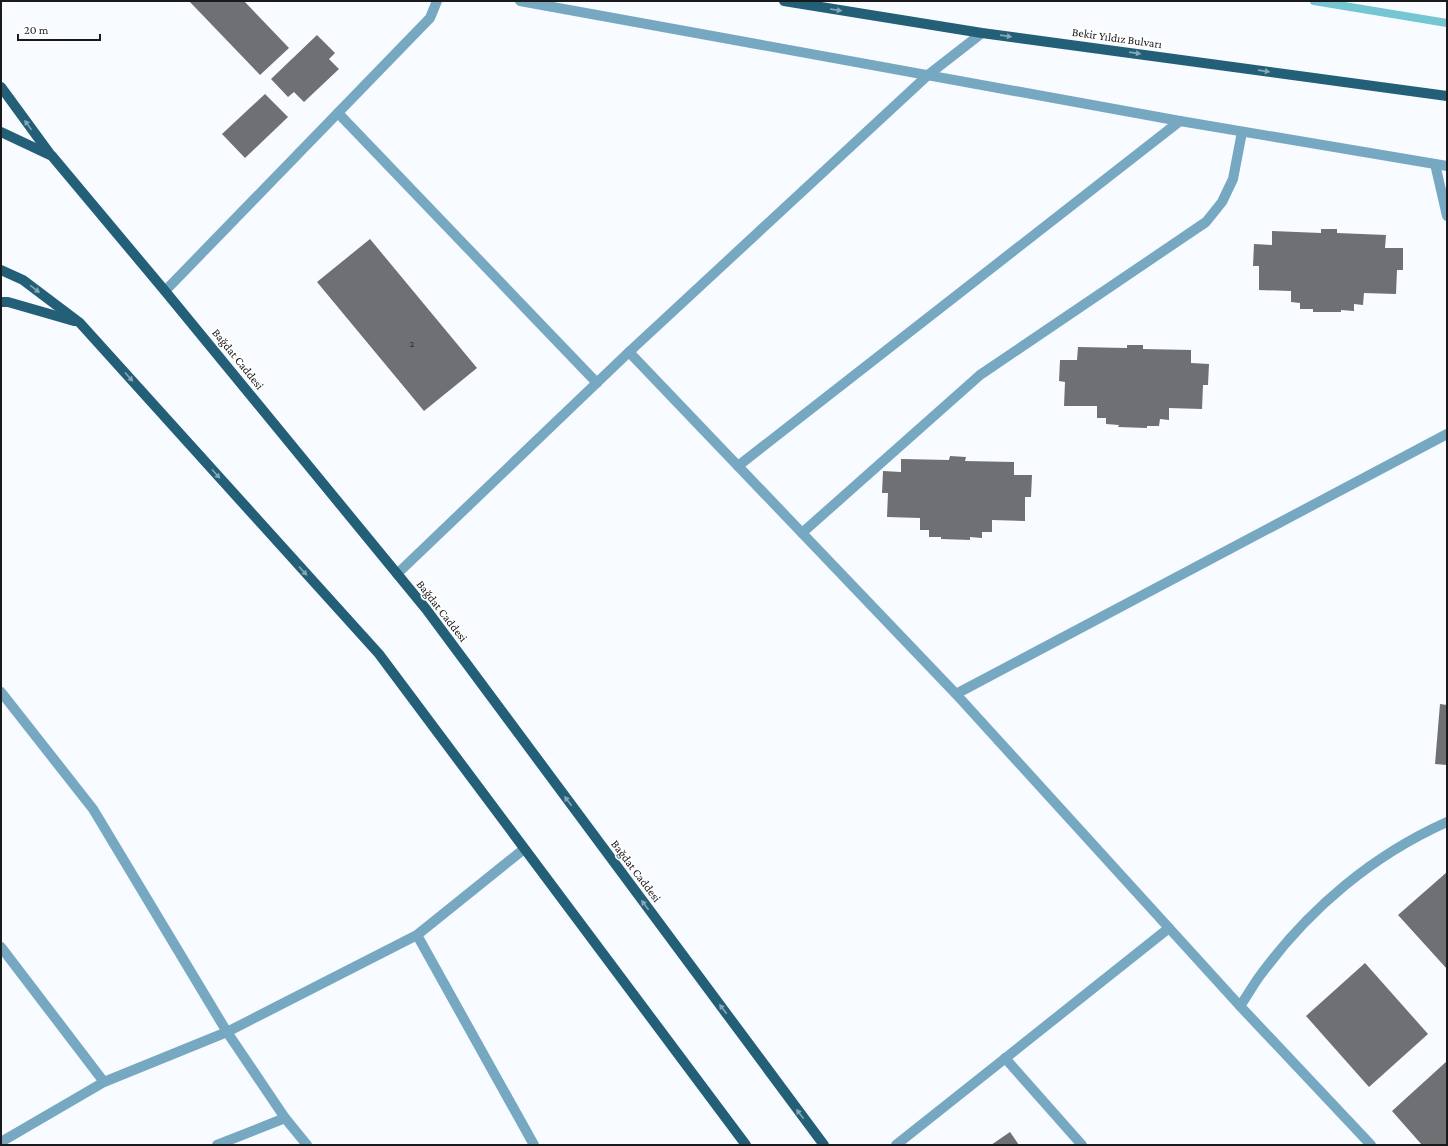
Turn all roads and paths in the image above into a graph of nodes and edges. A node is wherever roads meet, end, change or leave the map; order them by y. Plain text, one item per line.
1 (437, 1) edge
2 (520, 1) edge
3 (784, 1) edge
4 (982, 33) junction
5 (928, 76) junction
6 (1, 87) edge
7 (1447, 96) edge
8 (338, 113) junction
9 (1180, 121) junction
10 (1, 132) edge
11 (1242, 132) junction
12 (52, 156) junction
13 (1435, 164) junction
14 (1447, 166) edge
15 (1447, 216) edge
16 (1, 270) edge
17 (165, 291) junction
18 (1, 302) edge
19 (80, 323) junction
20 (629, 352) junction
21 (597, 382) junction
22 (1447, 434) edge
23 (738, 466) junction
24 (802, 533) junction
25 (397, 574) junction
26 (1, 692) edge
27 (956, 694) junction
28 (1447, 822) edge
29 (524, 849) junction
30 (1169, 928) junction
31 (417, 935) junction
32 (1, 947) edge
33 (1240, 1006) junction
34 (227, 1032) junction
35 (1004, 1058) junction
36 (104, 1082) junction
37 (285, 1118) junction
38 (1, 1142) edge
39 (217, 1145) edge
40 (307, 1145) edge
41 (534, 1145) edge
42 (746, 1145) edge
43 (824, 1145) edge
44 (896, 1145) edge
45 (1082, 1145) edge
46 (1371, 1145) edge

1 - 8 street
2 - 5 street
3 -> 4 main road, Bekir Yıldız Bulvarı
4 - 5 street
4 -> 7 main road, Bekir Yıldız Bulvarı
5 - 9 street
5 - 20 street
12 -> 6 main road
8 - 17 street
8 - 21 street
9 - 11 street
9 - 23 street
10 - 12 main road, Bağdat Caddesi
11 - 13 street
11 - 24 street
12 - 17 main road, Bağdat Caddesi
13 - 14 street
13 - 15 street
16 -> 19 main road
17 - 25 main road, Bağdat Caddesi
18 - 19 main road
19 -> 29 main road
20 - 21 street
20 - 23 street
21 - 25 street
22 - 27 street
23 - 24 street
24 - 27 street
43 -> 25 main road, Bağdat Caddesi
26 - 34 street
27 - 30 street
28 - 33 street
29 - 31 street
29 - 42 main road
30 - 33 street
30 - 35 street
31 - 34 street
31 - 41 street
32 - 36 street
33 - 46 street
34 - 36 street
34 - 37 street
35 - 44 street
35 - 45 street
36 - 38 street
37 - 39 street
37 - 40 street

